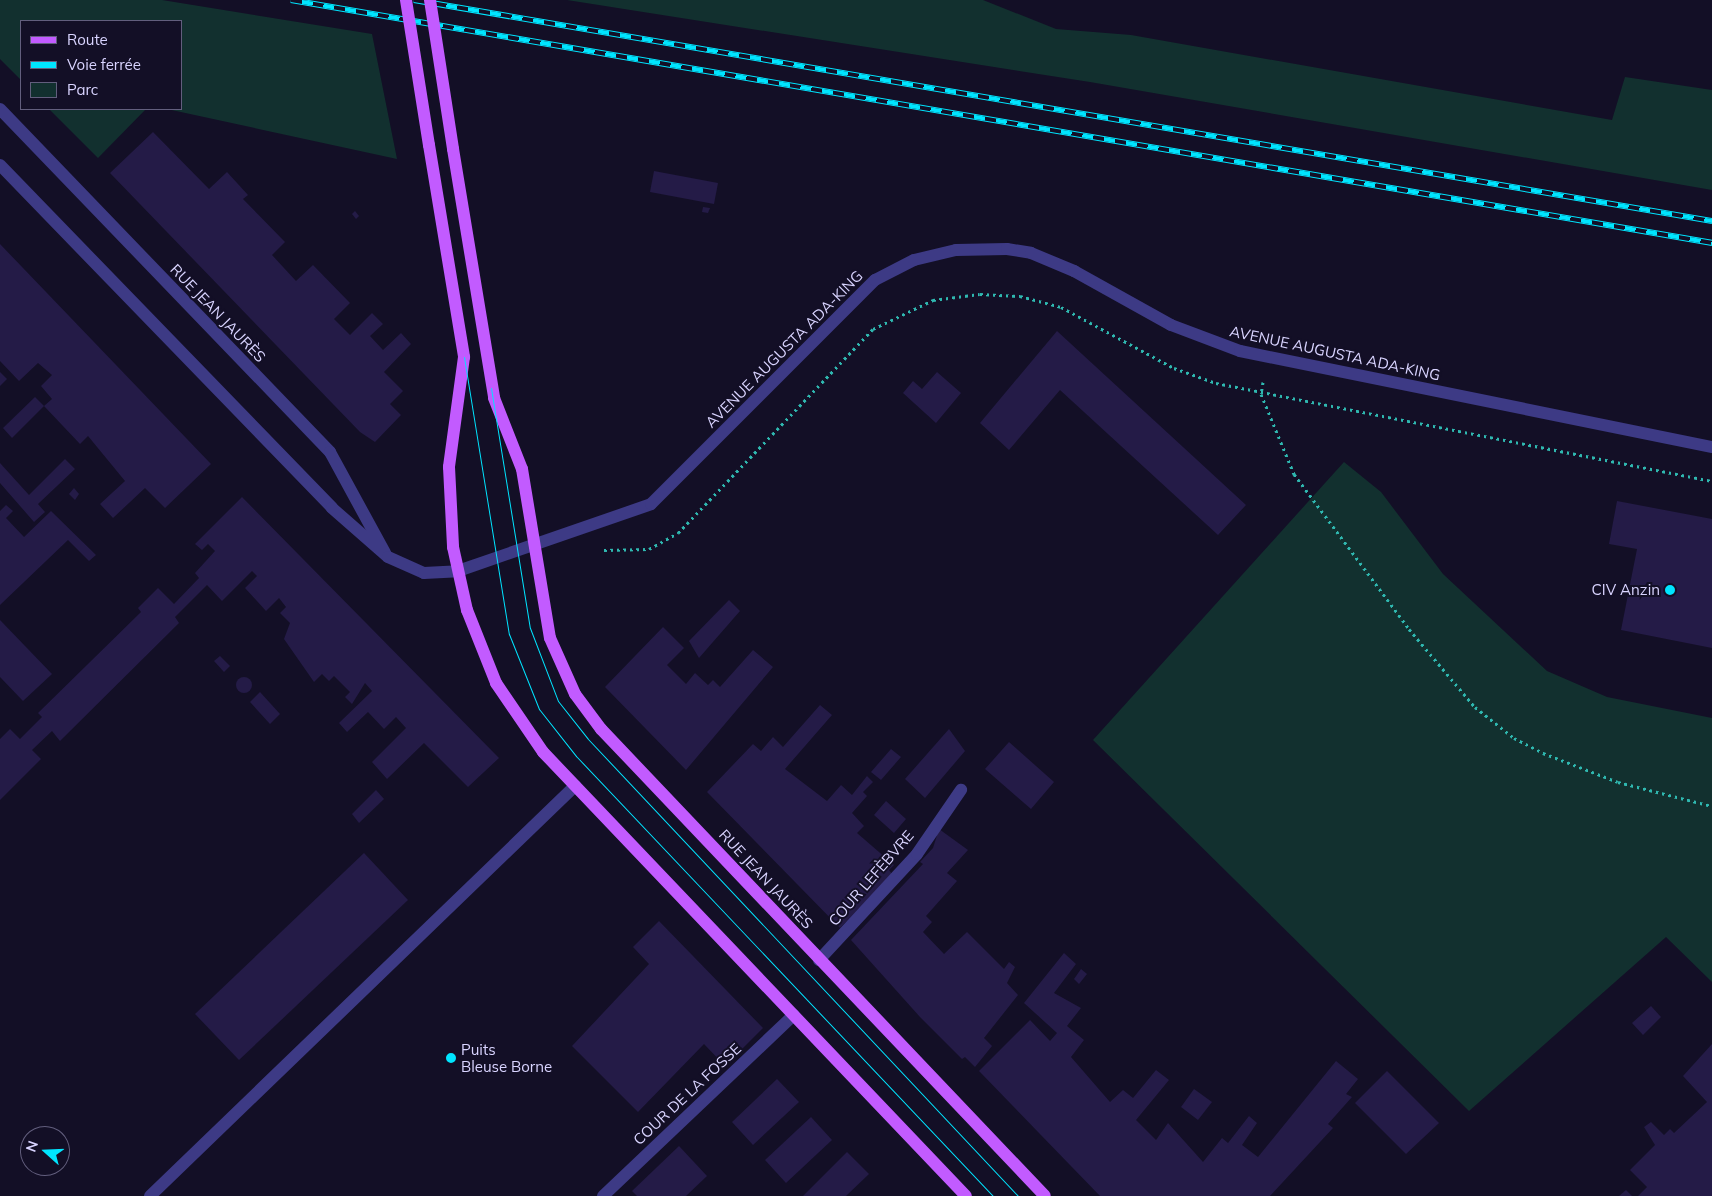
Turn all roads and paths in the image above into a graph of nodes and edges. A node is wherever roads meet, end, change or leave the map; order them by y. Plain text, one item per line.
1 (406, 0) edge
2 (430, 0) edge
3 (0, 109) edge
4 (0, 165) edge
5 (1261, 394) junction
6 (1712, 447) edge
7 (1712, 481) edge
8 (534, 545) junction
9 (602, 550) dead end
10 (388, 557) junction
11 (458, 571) junction
12 (575, 786) junction
13 (961, 790) dead end
14 (1712, 806) edge
15 (819, 960) junction
16 (794, 1015) junction
17 (150, 1196) edge
18 (603, 1196) edge
19 (966, 1196) edge
20 (1045, 1196) edge

1 - 11 main road, bridge
2 - 8 main road, RUE JEAN JAURÈS, bridge
3 - 10 street, RUE JEAN JAURÈS
4 - 10 street
5 - 7 path
5 - 9 path
5 - 14 path
6 - 8 street, AVENUE AUGUSTA ADA-KING
8 - 11 street
8 - 15 main road, RUE JEAN JAURÈS
10 - 11 street
11 - 12 main road
12 - 16 main road
12 - 17 street
13 - 15 street, COUR LEFÈBVRE
15 - 20 main road, RUE JEAN JAURÈS
16 - 18 street, COUR DE LA FOSSE
16 - 19 main road

